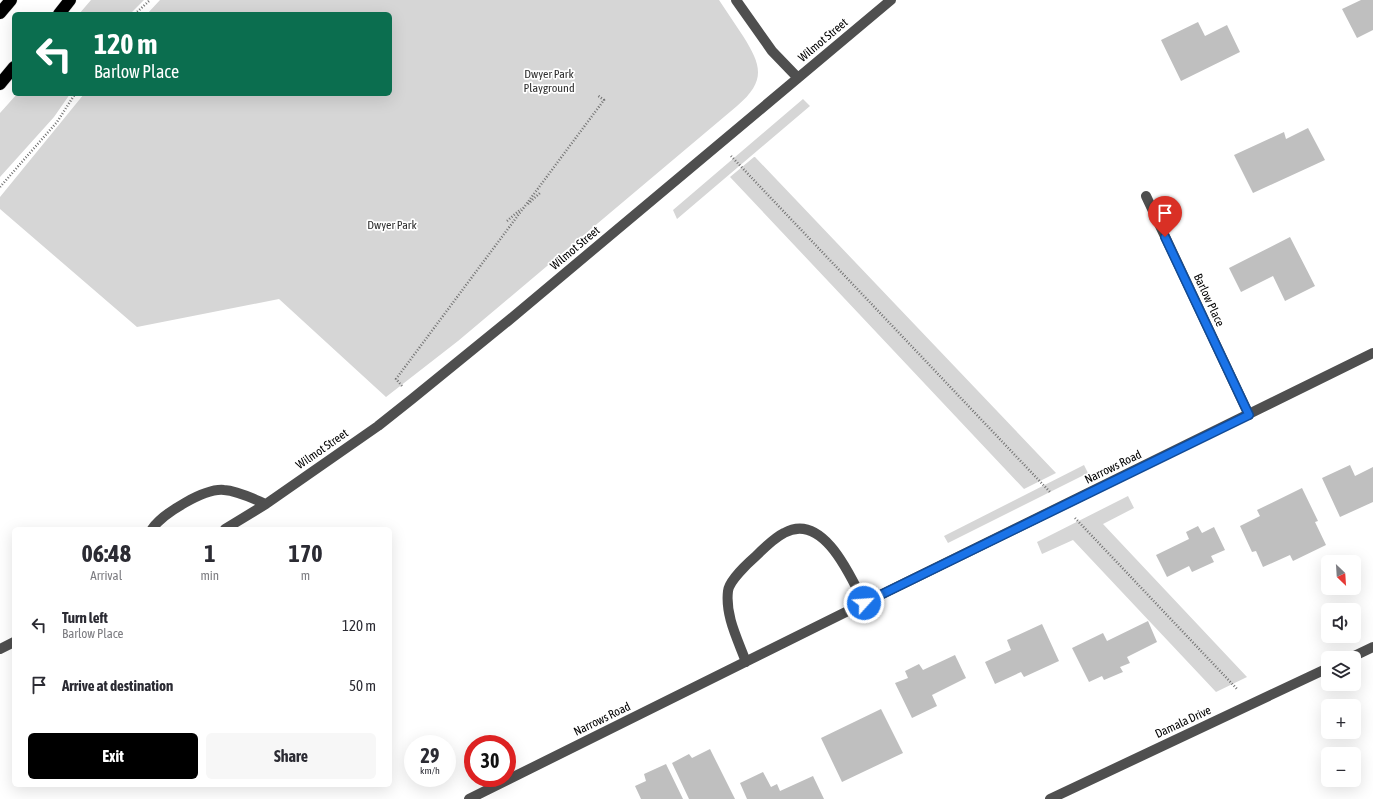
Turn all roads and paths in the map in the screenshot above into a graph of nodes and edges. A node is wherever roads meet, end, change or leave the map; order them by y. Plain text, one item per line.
1 (11, 0) edge
2 (70, 0) edge
3 (150, 0) edge
4 (736, 0) edge
5 (891, 0) edge
6 (61, 12) edge
7 (137, 12) edge
8 (0, 13) edge
9 (12, 69) edge
10 (798, 78) junction
11 (0, 84) edge
12 (597, 95) dead end
13 (73, 96) edge
14 (733, 158) dead end
15 (0, 187) edge
16 (542, 192) dead end
17 (1146, 196) dead end
18 (525, 207) junction
19 (507, 220) dead end
20 (1373, 353) edge
21 (412, 399) junction
22 (1249, 415) junction
23 (1047, 489) dead end
24 (266, 504) junction
25 (1076, 519) dead end
26 (154, 527) edge
27 (228, 527) edge
28 (864, 603) junction
29 (12, 643) edge
30 (1373, 647) edge
31 (0, 649) edge
32 (1361, 653) edge
33 (746, 662) junction
34 (1321, 671) edge
35 (1247, 706) junction
36 (469, 799) edge
37 (1050, 799) edge

1 - 8 highway
2 - 6 highway
3 - 7 path
4 - 10 street
5 - 10 street, Wilmot Street
9 - 11 highway
10 - 21 street, Wilmot Street
12 - 18 path
13 - 15 path
14 - 23 path
16 - 18 path
17 - 22 street, Barlow Place
18 - 19 path
18 - 21 path
20 - 22 street, Narrows Road
21 - 24 street, Wilmot Street
22 - 28 street, Narrows Road
24 - 26 street
24 - 27 street, Wilmot Street
25 - 35 path
28 - 33 street, Narrows Road
28 - 33 street
29 - 31 street
30 - 32 street
33 - 36 street, Narrows Road
34 - 35 street, Damala Drive
35 - 37 street, Damala Drive

